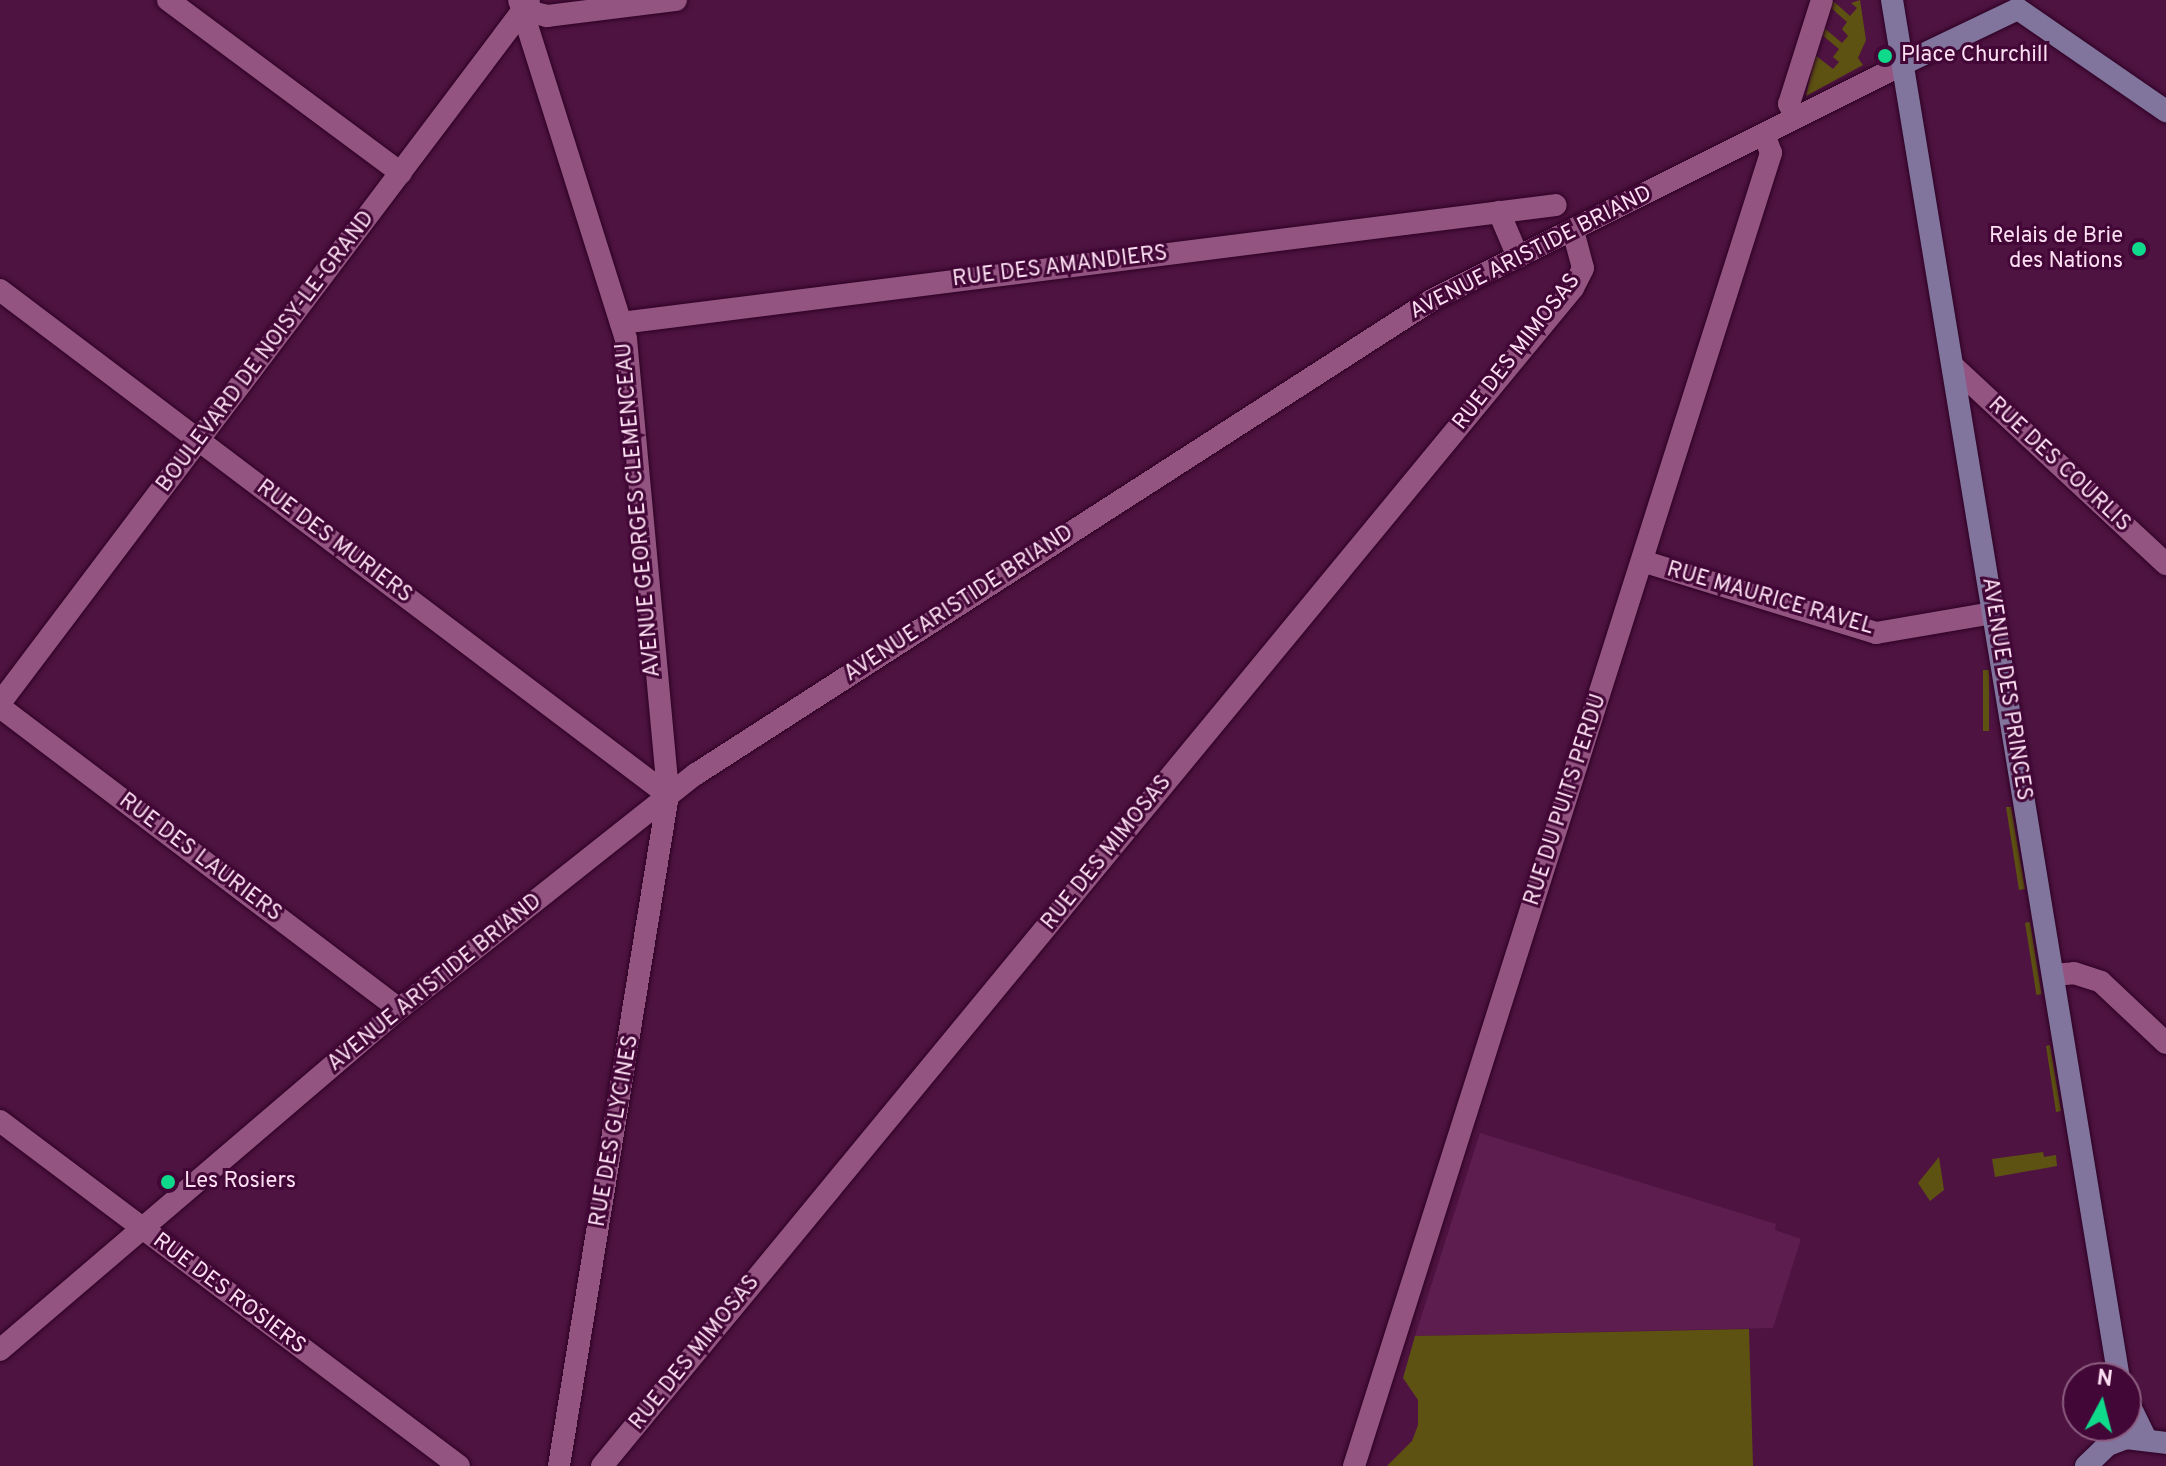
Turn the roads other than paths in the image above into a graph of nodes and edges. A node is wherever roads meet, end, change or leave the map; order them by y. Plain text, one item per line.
1 (168, 0) edge
2 (676, 0) edge
3 (1822, 0) edge
4 (1892, 0) edge
5 (524, 3) edge
6 (1903, 64) junction
7 (2166, 111) edge
8 (1796, 117) junction
9 (1764, 134) junction
10 (401, 173) junction
11 (1556, 205) dead end
12 (1499, 212) junction
13 (1573, 231) junction
14 (1518, 257) junction
15 (0, 290) edge
16 (621, 323) junction
17 (1953, 366) junction
18 (199, 440) junction
19 (1642, 561) junction
20 (2166, 564) edge
21 (1993, 613) junction
22 (0, 705) edge
23 (668, 795) junction
24 (2053, 975) junction
25 (399, 1009) junction
26 (2166, 1043) edge
27 (0, 1121) edge
28 (141, 1228) junction
29 (0, 1350) edge
30 (2116, 1362) edge
31 (2142, 1420) edge
32 (2156, 1440) edge
33 (2106, 1442) edge
34 (459, 1466) edge
35 (559, 1466) edge
36 (602, 1466) edge
37 (1354, 1466) edge
38 (2086, 1466) edge

1 - 10 street
2 - 5 street
3 - 8 street
4 - 6 main road, AVENUE DES PRINCES
5 - 10 street, BOULEVARD DE NOISY-LE-GRAND
5 - 16 street, AVENUE GEORGES CLEMENCEAU
6 - 7 main road, AVENUE ARISTIDE BRIAND
6 - 8 street, AVENUE ARISTIDE BRIAND
6 - 17 main road, AVENUE DES PRINCES
8 - 9 street, AVENUE ARISTIDE BRIAND
9 - 13 street, AVENUE ARISTIDE BRIAND
9 - 19 street, RUE DU PUITS PERDU
10 - 18 street, BOULEVARD DE NOISY-LE-GRAND
11 - 12 street, RUE DES AMANDIERS
12 - 14 street
12 - 16 street, RUE DES AMANDIERS
13 - 14 street, AVENUE ARISTIDE BRIAND
13 - 36 street, RUE DES MIMOSAS
14 - 23 street, AVENUE ARISTIDE BRIAND
15 - 18 street, RUE DES MURIERS
16 - 23 street, AVENUE GEORGES CLEMENCEAU
17 - 20 street, RUE DES COURLIS
17 - 21 main road, AVENUE DES PRINCES
18 - 22 street, BOULEVARD DE NOISY-LE-GRAND
18 - 23 street, RUE DES MURIERS
19 - 21 street, RUE MAURICE RAVEL
19 - 37 street, RUE DU PUITS PERDU
21 - 24 main road, AVENUE DES PRINCES
22 - 25 street, RUE DES LAURIERS
23 - 25 street, AVENUE ARISTIDE BRIAND
23 - 35 street, RUE DES GLYCINES
24 - 26 street
24 - 30 main road, AVENUE DES PRINCES
25 - 28 street, AVENUE ARISTIDE BRIAND
27 - 28 street, RUE DES ROSIERS
28 - 29 street, AVENUE ARISTIDE BRIAND
28 - 34 street, RUE DES ROSIERS
31 - 32 main road
33 - 38 main road

